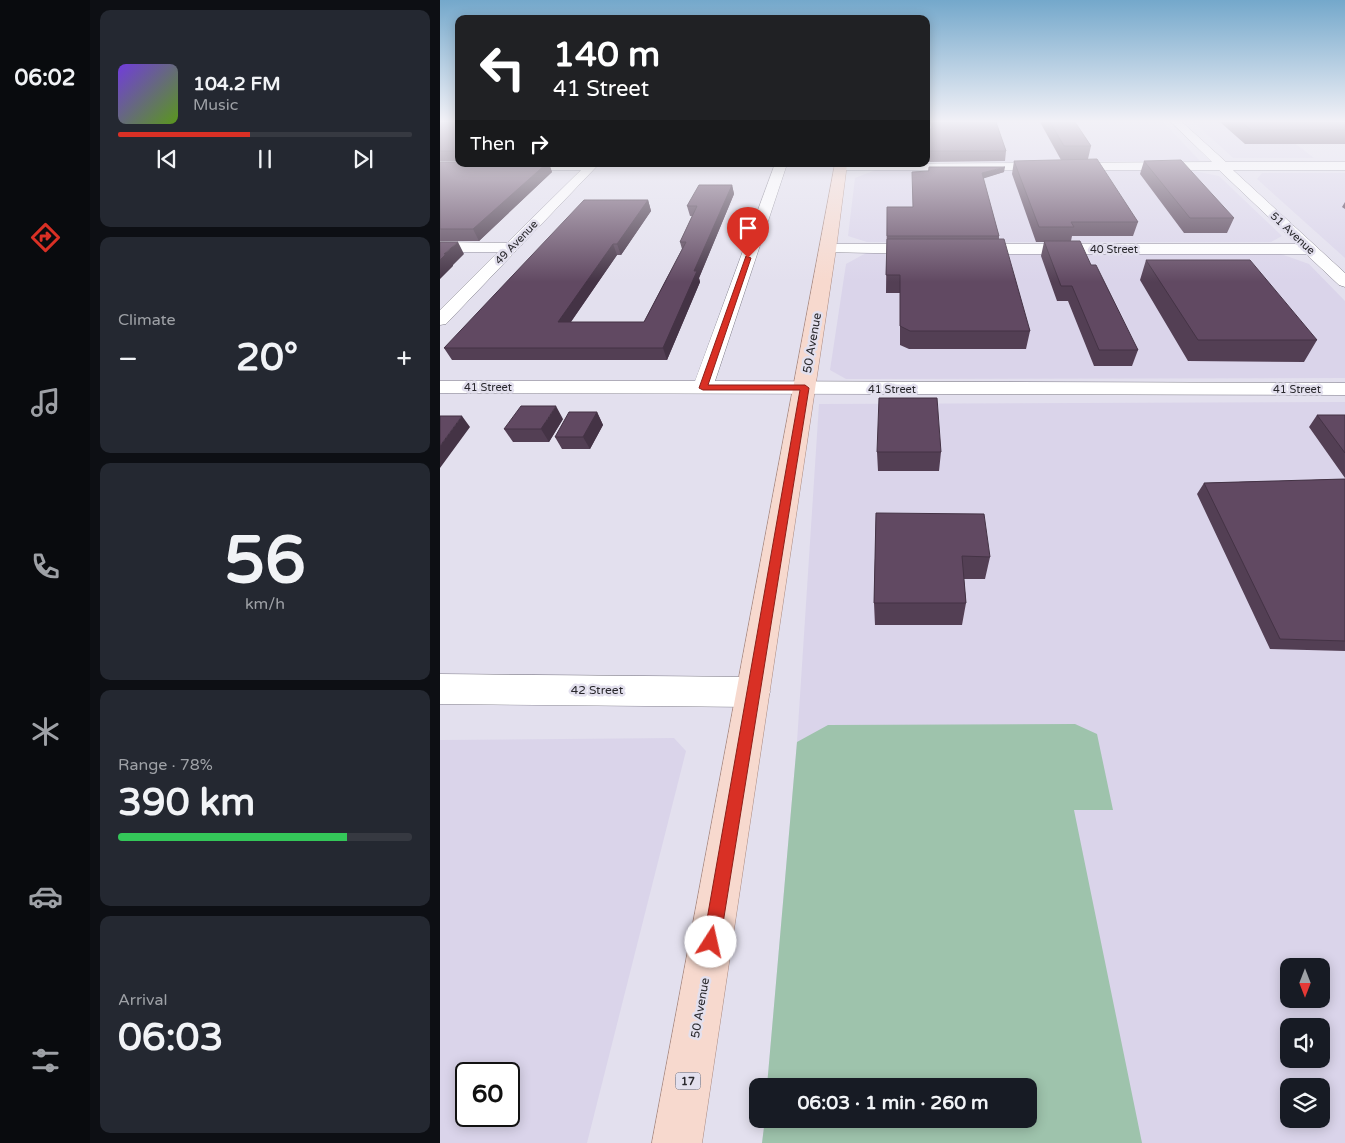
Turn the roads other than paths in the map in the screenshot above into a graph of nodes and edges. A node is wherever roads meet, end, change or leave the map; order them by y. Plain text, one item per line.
1 (581, 175) edge
2 (777, 175) edge
3 (839, 175) edge
4 (1231, 175) edge
5 (440, 247) edge
6 (511, 248) junction
7 (828, 249) junction
8 (941, 249) edge
9 (960, 249) edge
10 (1310, 249) junction
11 (1345, 282) edge
12 (440, 320) edge
13 (440, 387) edge
14 (703, 388) junction
15 (805, 388) junction
16 (1345, 389) edge
17 (440, 689) edge
18 (754, 692) junction
19 (678, 1143) edge

1 - 6 street, 49 Avenue
2 - 14 street
3 - 7 main road, 50 Avenue / 17
4 - 10 street, 51 Avenue
5 - 6 street
6 - 12 street, 49 Avenue
7 - 8 street
7 - 15 main road, 50 Avenue / 17
9 - 10 street, 40 Street
10 - 11 street, 51 Avenue
13 - 14 street, 41 Street
14 - 15 street, 41 Street
15 - 16 street, 41 Street
15 - 18 main road, 50 Avenue / 17
17 - 18 street, 42 Street
18 - 19 main road, 50 Avenue / 17

